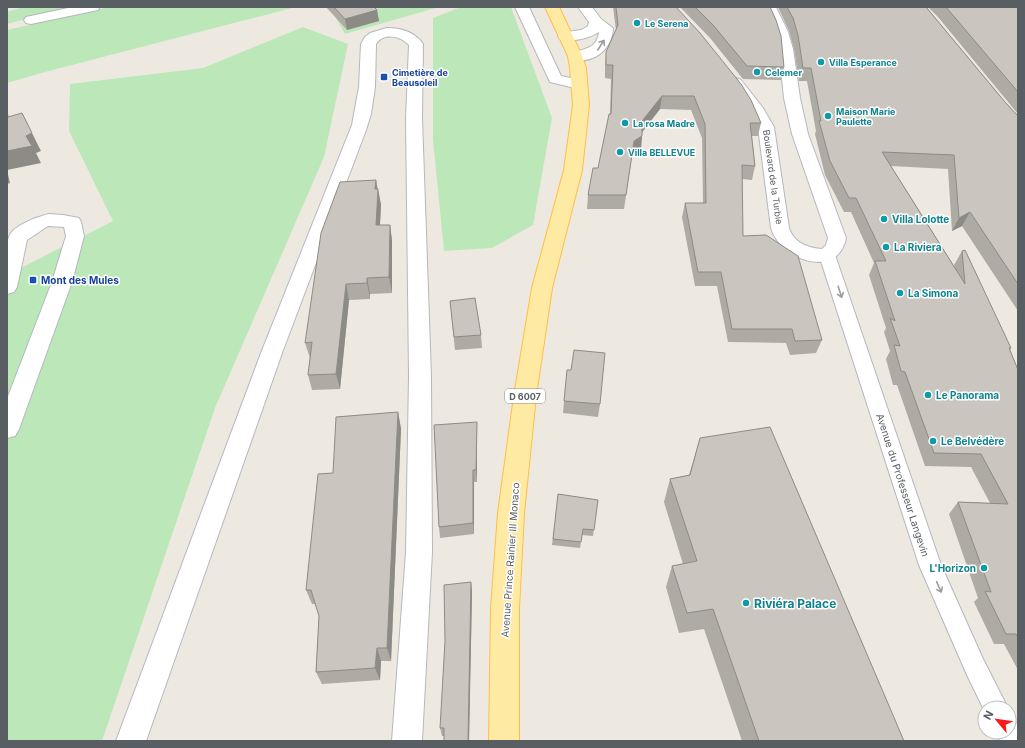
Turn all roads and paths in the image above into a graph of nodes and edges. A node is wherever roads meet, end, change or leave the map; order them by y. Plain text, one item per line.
1 (93, 7) edge
2 (522, 7) edge
3 (552, 7) edge
4 (585, 7) edge
5 (768, 7) edge
6 (31, 20) dead end
7 (596, 22) junction
8 (565, 36) junction
9 (575, 56) junction
10 (726, 71) edge
11 (580, 84) junction
12 (828, 255) junction
13 (7, 287) edge
14 (7, 429) edge
15 (992, 700) edge
16 (131, 741) edge
17 (407, 741) edge
18 (504, 741) edge

1 - 6 street
2 - 11 street
3 - 8 main road, Avenue Prince Rainier III Monaco / D 6007
4 - 7 street
5 - 12 street
7 - 8 street
9 -> 7 street
8 - 9 main road, Avenue Prince Rainier III Monaco / D 6007
9 - 11 main road, Avenue Prince Rainier III Monaco / D 6007
10 - 12 street, Boulevard de la Turbie
11 - 18 main road, Avenue Prince Rainier III Monaco / D 6007
12 -> 15 lane, Avenue du Professeur Langevin
13 - 14 street
16 - 17 street

